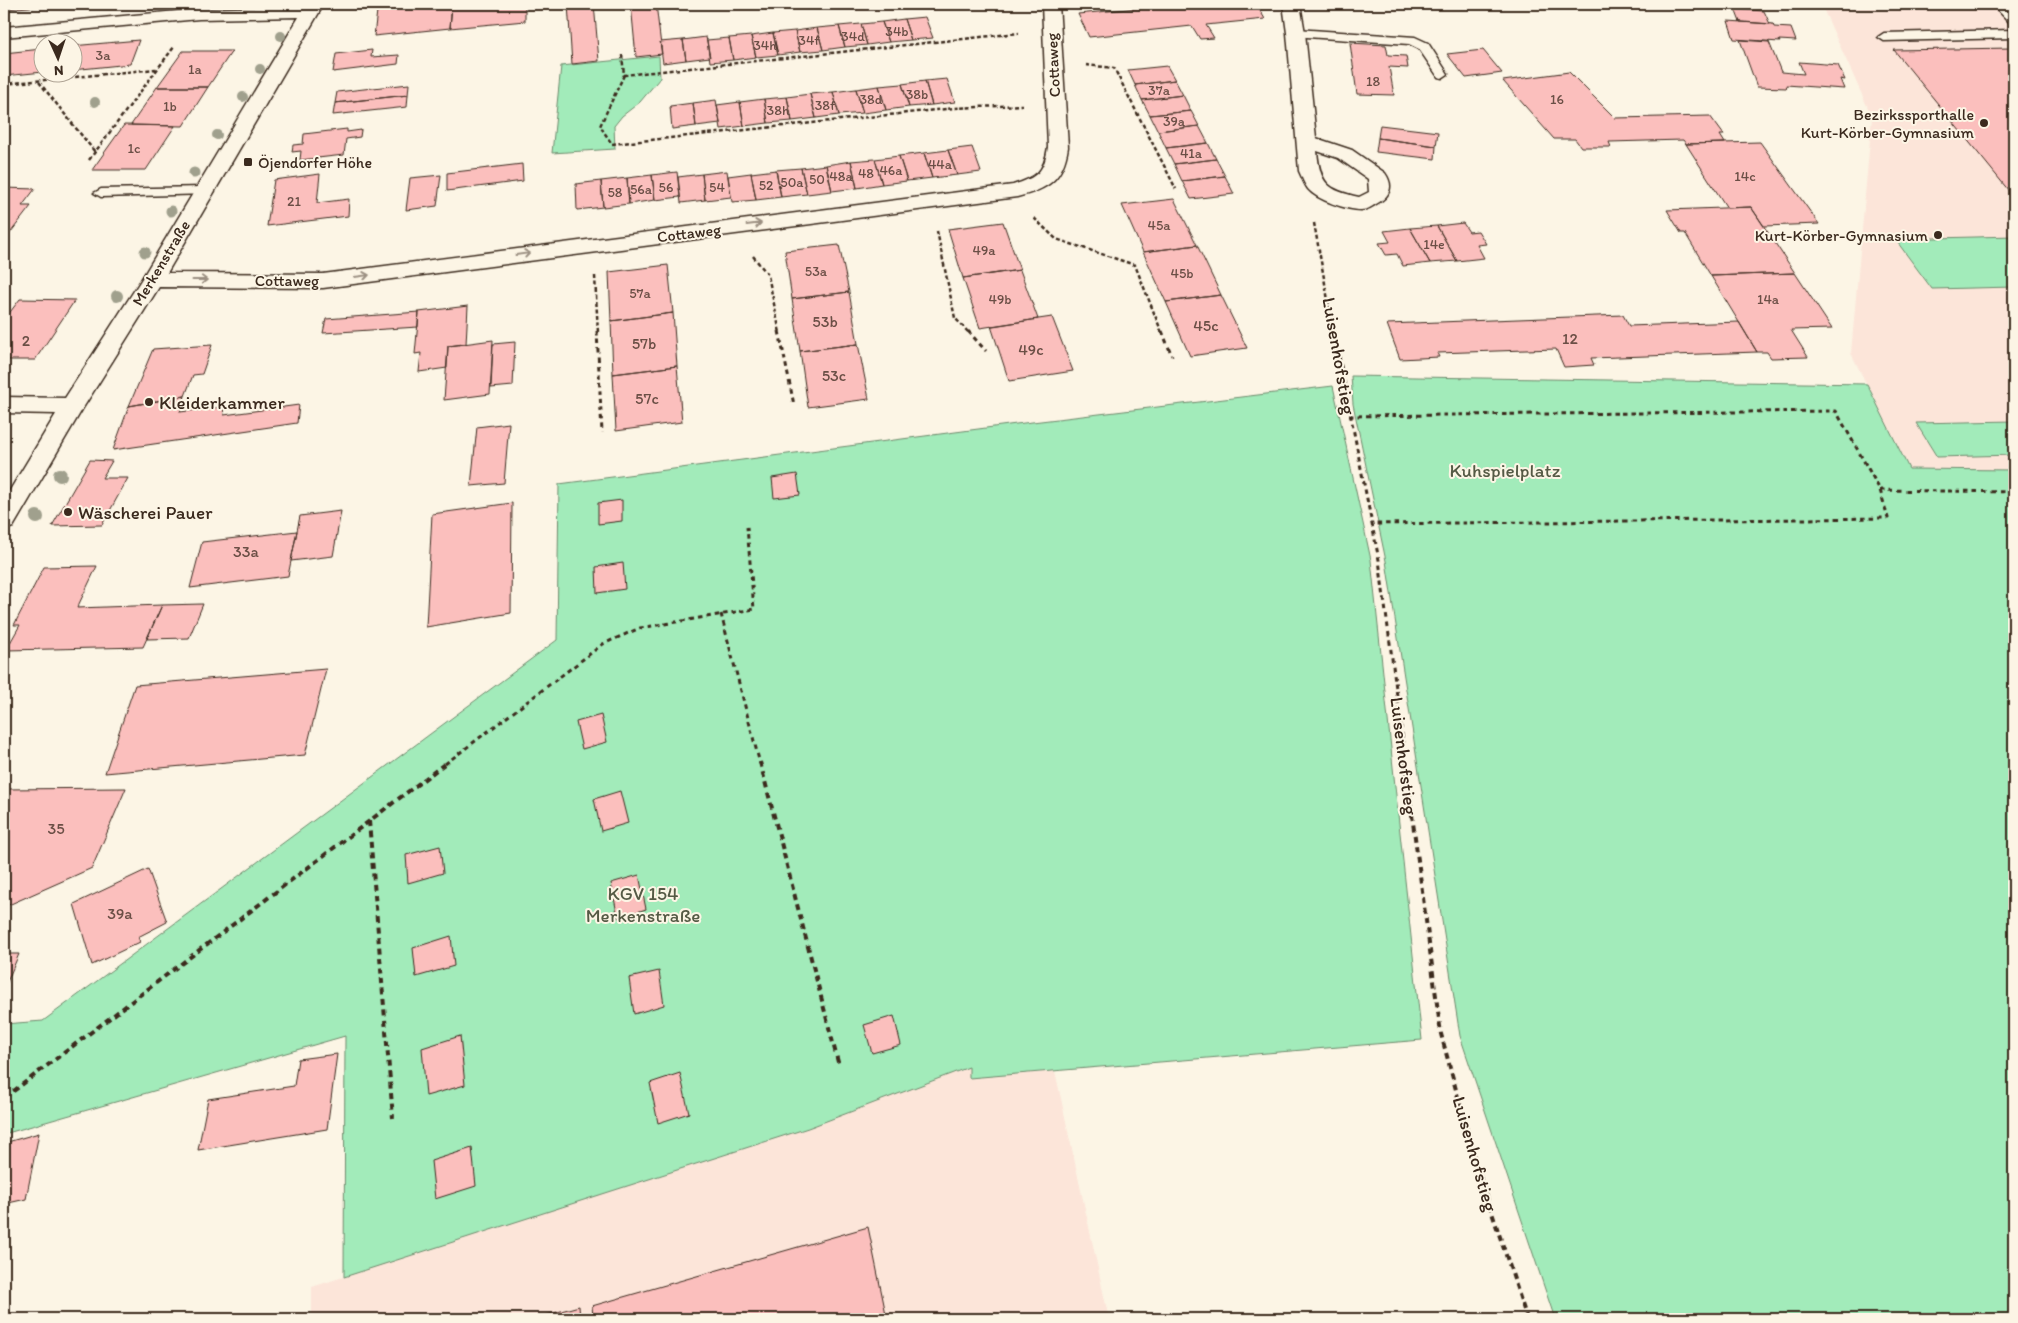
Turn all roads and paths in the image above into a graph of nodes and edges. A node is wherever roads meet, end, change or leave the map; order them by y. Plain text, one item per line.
1 (1050, 4) edge
2 (1291, 4) edge
3 (1998, 4) edge
4 (312, 7) edge
5 (199, 14) junction
6 (2014, 20) edge
7 (1052, 30) junction
8 (4, 32) edge
9 (1296, 33) junction
10 (2014, 34) edge
11 (1884, 37) dead end
12 (622, 55) dead end
13 (1053, 61) junction
14 (156, 69) junction
15 (1442, 74) dead end
16 (624, 75) junction
17 (82, 77) edge
18 (32, 82) edge
19 (39, 82) edge
20 (4, 84) edge
21 (1056, 104) junction
22 (1306, 141) junction
23 (95, 152) junction
24 (89, 160) dead end
25 (1316, 186) junction
26 (1176, 188) dead end
27 (204, 191) junction
28 (1009, 192) junction
29 (101, 193) dead end
30 (931, 202) junction
31 (729, 228) junction
32 (594, 245) junction
33 (152, 280) junction
34 (986, 351) dead end
35 (1172, 356) dead end
36 (4, 405) edge
37 (794, 405) dead end
38 (72, 406) junction
39 (1350, 416) junction
40 (602, 433) dead end
41 (1880, 490) junction
42 (2014, 492) edge
43 (4, 521) edge
44 (1371, 524) junction
45 (747, 527) dead end
46 (721, 614) junction
47 (369, 821) junction
48 (839, 1066) dead end
49 (4, 1096) edge
50 (393, 1118) dead end
51 (1527, 1319) edge

1 - 7 street, Cottaweg
2 - 9 street
3 - 6 lane
4 - 5 street
4 - 27 street, Merkenstraße
5 - 8 street
5 - 14 path
7 - 13 street, Cottaweg
7 - 16 path
9 - 15 lane
9 - 22 street
10 - 11 lane
12 - 16 path
13 - 21 street, Cottaweg
13 - 26 path
14 - 17 path
14 - 23 path
16 - 21 path
18 - 20 path
19 - 23 path
21 - 28 street, Cottaweg
22 - 25 street
22 - 25 street
23 - 24 path
25 - 39 path, Luisenhofstieg
27 - 29 lane
27 - 33 street, Merkenstraße
28 - 30 street, Cottaweg
28 - 35 path
31 -> 30 street, Cottaweg
30 - 34 path
31 - 32 street, Cottaweg
31 - 37 path
33 -> 32 street, Cottaweg
32 - 40 path
33 - 38 street, Merkenstraße
36 - 38 street
38 - 43 street, Merkenstraße
39 - 41 path
39 - 44 path, Luisenhofstieg
41 - 42 path
41 - 44 path
44 - 51 path, Luisenhofstieg
45 - 46 path
46 - 47 path
46 - 48 path
47 - 49 path
47 - 50 path

